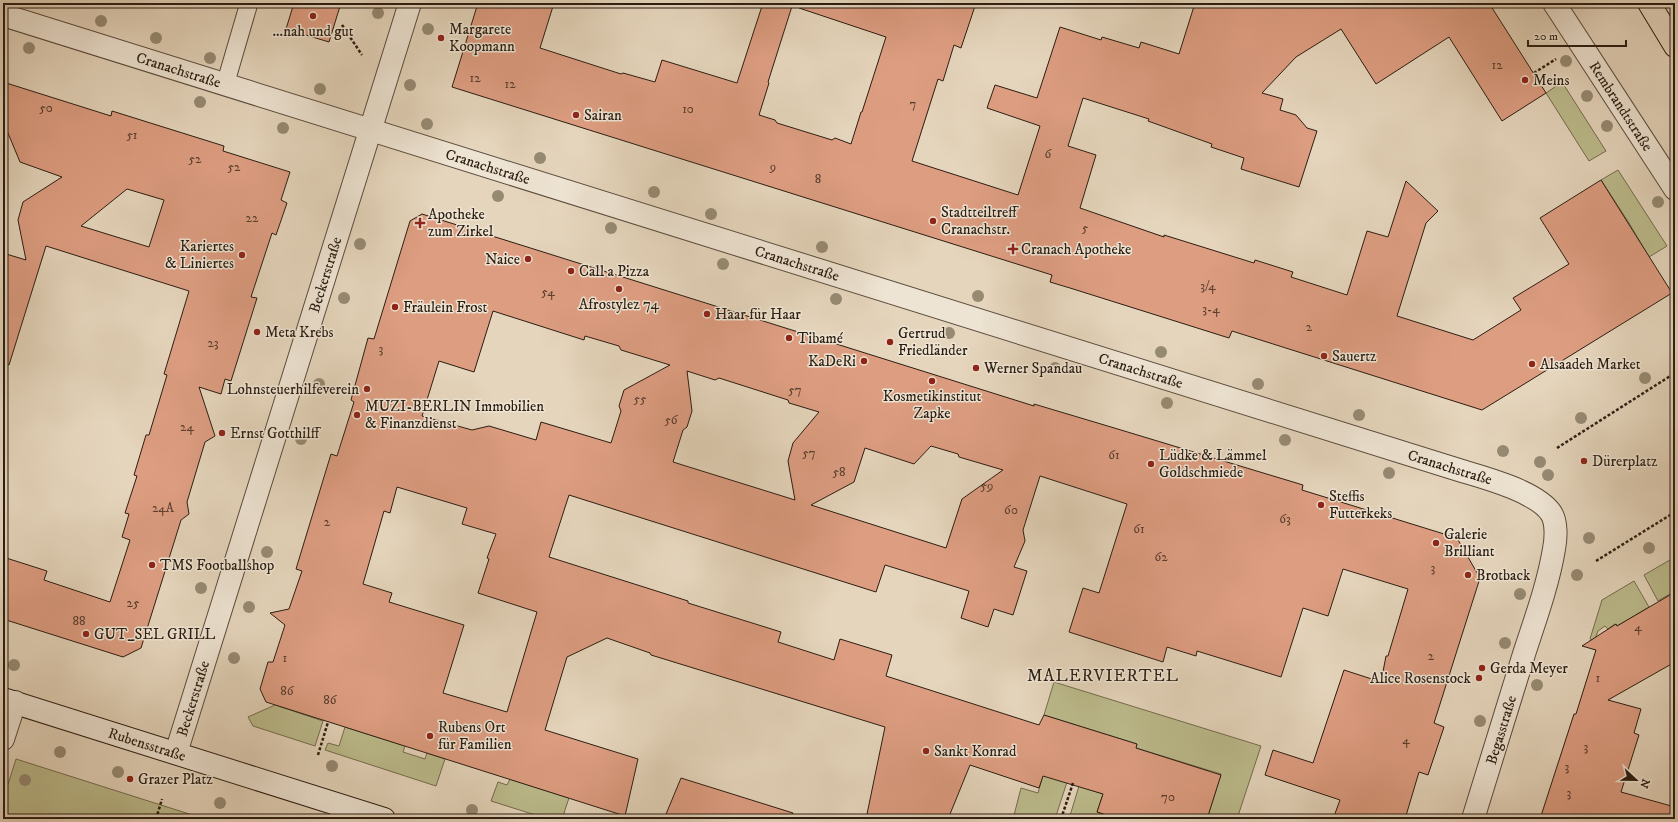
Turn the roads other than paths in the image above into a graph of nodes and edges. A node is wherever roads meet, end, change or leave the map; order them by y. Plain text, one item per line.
1 (249, 3) edge
2 (410, 3) edge
3 (1554, 3) edge
4 (1649, 3) edge
5 (3, 15) edge
6 (1675, 46) edge
7 (226, 85) junction
8 (370, 130) junction
9 (1675, 189) edge
10 (1554, 548) joint
11 (9, 700) edge
12 (3, 738) edge
13 (176, 753) junction
14 (338, 812) edge
15 (384, 819) edge
16 (1473, 819) edge

1 - 7 lane
2 - 8 street, Beckerstraße
3 - 9 street, Rembrandtstraße
4 - 6 highway
5 - 7 street, Cranachstraße
7 - 8 street, Cranachstraße
8 - 10 street, Cranachstraße
8 - 13 street, Beckerstraße
10 - 16 street, Begasstraße
11 - 12 street
11 - 13 street, Rubensstraße
13 - 14 street, Rubensstraße
14 - 15 street, Rubensstraße

